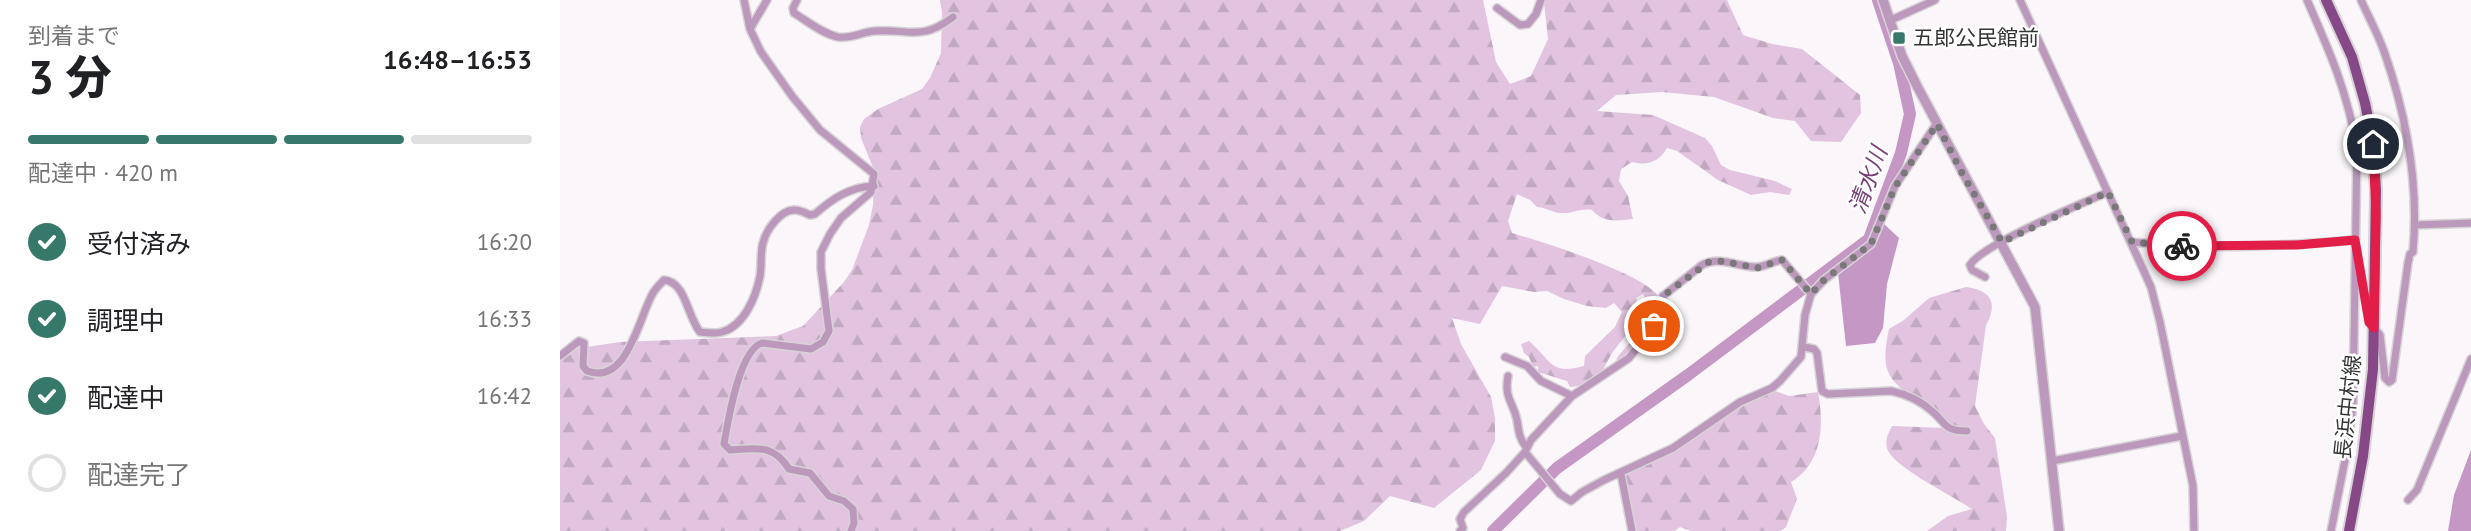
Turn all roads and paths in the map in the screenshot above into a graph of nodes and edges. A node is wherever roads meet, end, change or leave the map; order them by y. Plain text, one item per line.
1 (744, 0) edge
2 (766, 0) edge
3 (797, 0) edge
4 (1541, 0) edge
5 (1883, 0) edge
6 (1935, 0) edge
7 (2020, 0) edge
8 (2307, 0) edge
9 (2326, 0) edge
10 (2361, 0) edge
11 (1497, 8) dead end
12 (953, 17) dead end
13 (1891, 20) junction
14 (750, 29) junction
15 (1937, 124) junction
16 (874, 186) junction
17 (2108, 192) junction
18 (2471, 223) edge
19 (2415, 225) junction
20 (2355, 240) junction
21 (2002, 242) junction
22 (2132, 242) junction
23 (1985, 277) dead end
24 (1811, 294) junction
25 (2374, 328) junction
26 (1804, 346) junction
27 (560, 356) edge
28 (1505, 357) dead end
29 (2471, 359) edge
30 (1508, 376) dead end
31 (1572, 396) junction
32 (1966, 431) dead end
33 (2182, 436) junction
34 (1525, 450) junction
35 (2052, 461) junction
36 (1620, 474) junction
37 (2408, 500) dead end
38 (851, 531) edge
39 (1460, 531) edge
40 (1632, 531) edge
41 (2059, 531) edge
42 (2194, 531) edge
43 (2330, 531) edge
44 (2349, 531) edge

1 - 14 street
2 - 14 street
3 - 12 street
4 - 11 street
5 - 13 street
6 - 13 street
7 - 17 street
8 - 20 street
9 - 25 main road, 長浜中村線
10 - 19 street
13 - 15 street
14 - 16 street
15 - 21 street
15 - 24 street
16 - 27 street
16 - 38 street
17 - 21 street
17 - 22 street
18 - 19 street
19 - 25 street
20 - 22 street
20 - 25 street
20 - 43 street
21 - 23 street
21 - 35 street
22 - 33 street
24 - 26 street
24 - 31 street
25 - 44 main road, 長浜中村線
26 - 32 street
26 - 36 street
28 - 31 street
29 - 37 street
30 - 34 street
31 - 34 street
33 - 35 street
33 - 42 street
34 - 36 street
34 - 39 street
35 - 41 street
36 - 40 street

